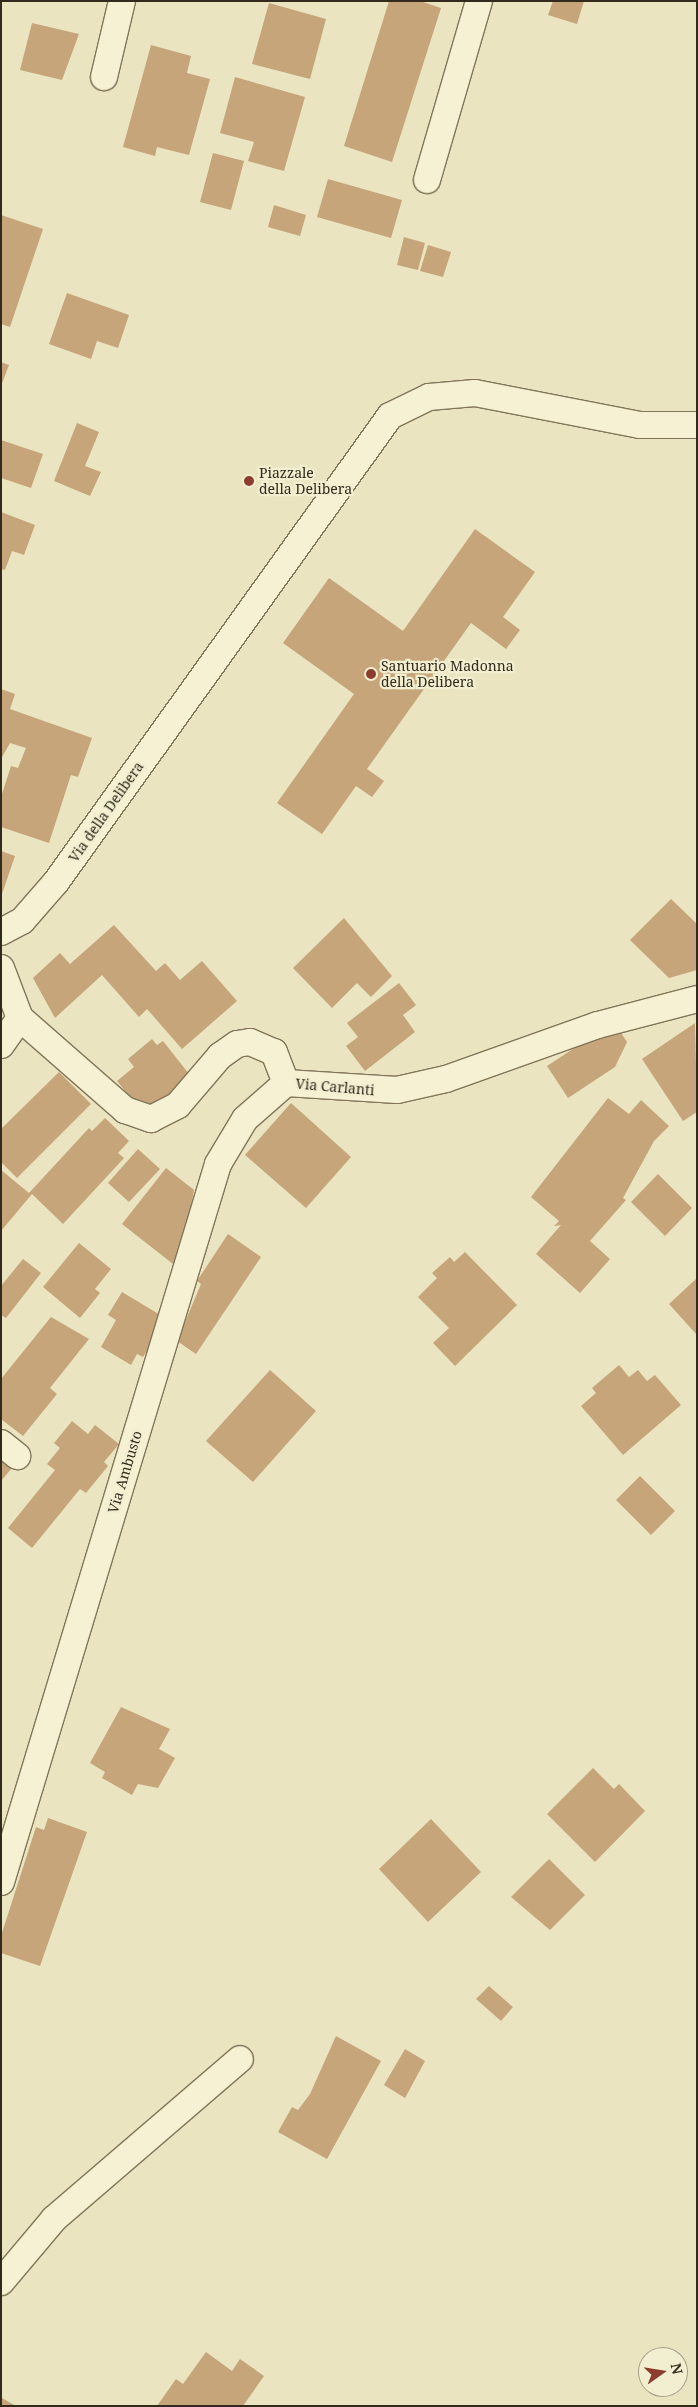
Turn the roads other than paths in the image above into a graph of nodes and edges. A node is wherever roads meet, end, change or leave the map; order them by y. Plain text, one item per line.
1 (122, 1) edge
2 (479, 1) edge
3 (104, 77) dead end
4 (427, 180) dead end
5 (686, 426) edge
6 (1, 932) edge
7 (1, 968) edge
8 (697, 999) edge
9 (20, 1018) junction
10 (1, 1046) edge
11 (286, 1083) junction
12 (1, 1882) edge
13 (240, 2059) dead end
14 (1, 2282) edge

1 - 3 street
2 - 4 street
5 - 6 street, Via della Delibera
7 - 9 street
8 - 11 street, Via Carlanti
9 - 10 street
9 - 11 street, Via Carlanti
11 - 12 street, Via Ambusto
13 - 14 street

